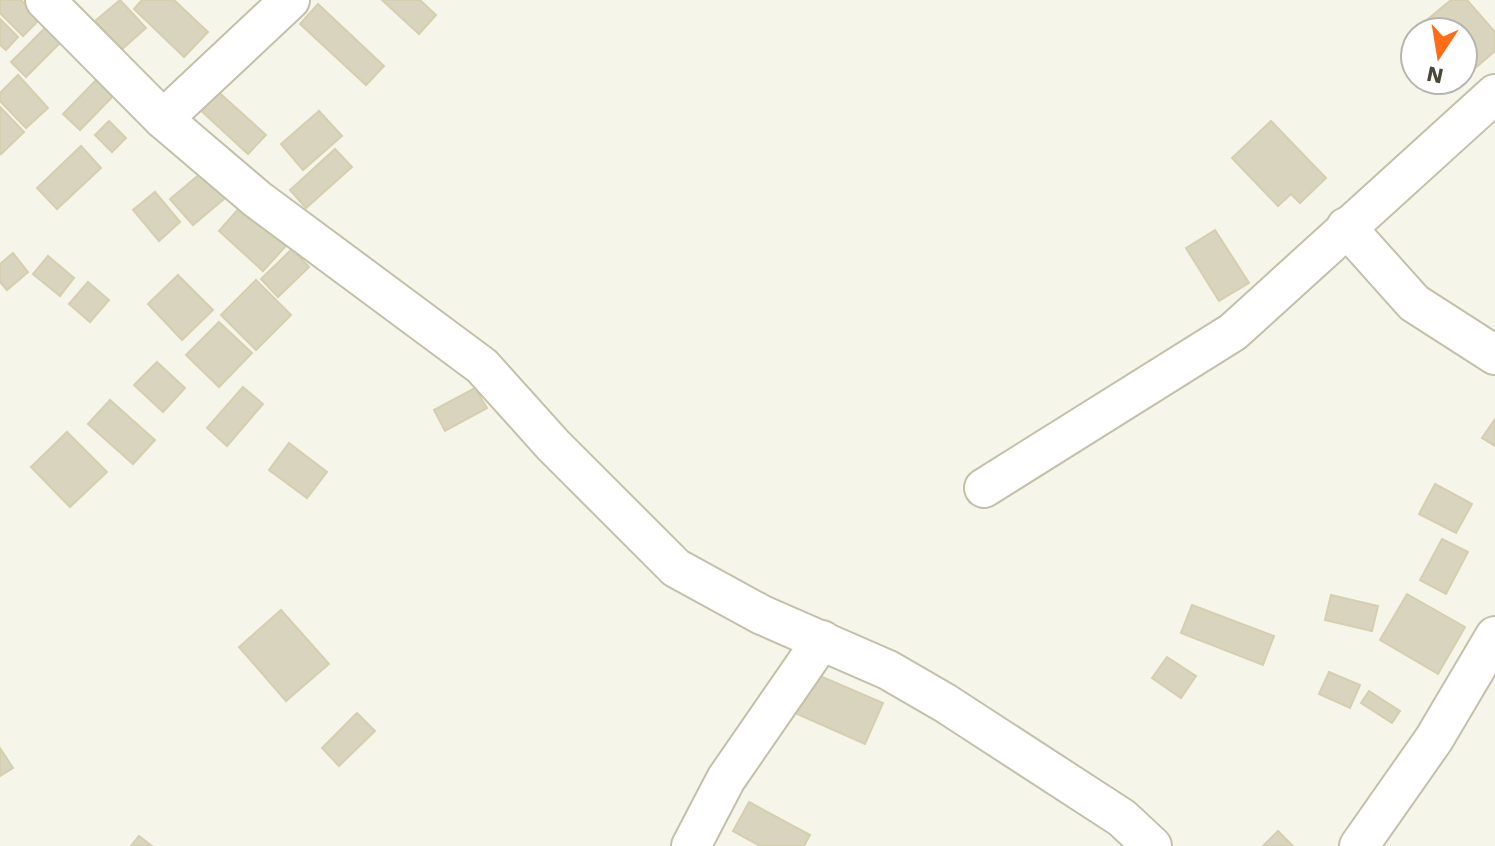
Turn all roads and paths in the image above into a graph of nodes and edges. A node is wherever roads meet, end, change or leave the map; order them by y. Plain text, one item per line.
1 (45, 0) edge
2 (290, 0) edge
3 (1495, 94) edge
4 (163, 119) junction
5 (1346, 227) junction
6 (1495, 355) edge
7 (984, 488) dead end
8 (1495, 636) edge
9 (822, 640) junction
10 (691, 846) edge
11 (1152, 846) edge
12 (1359, 846) edge

1 - 4 street
2 - 4 street
3 - 5 street
4 - 9 street
5 - 6 street
5 - 7 street
8 - 12 street
9 - 10 street
9 - 11 street

